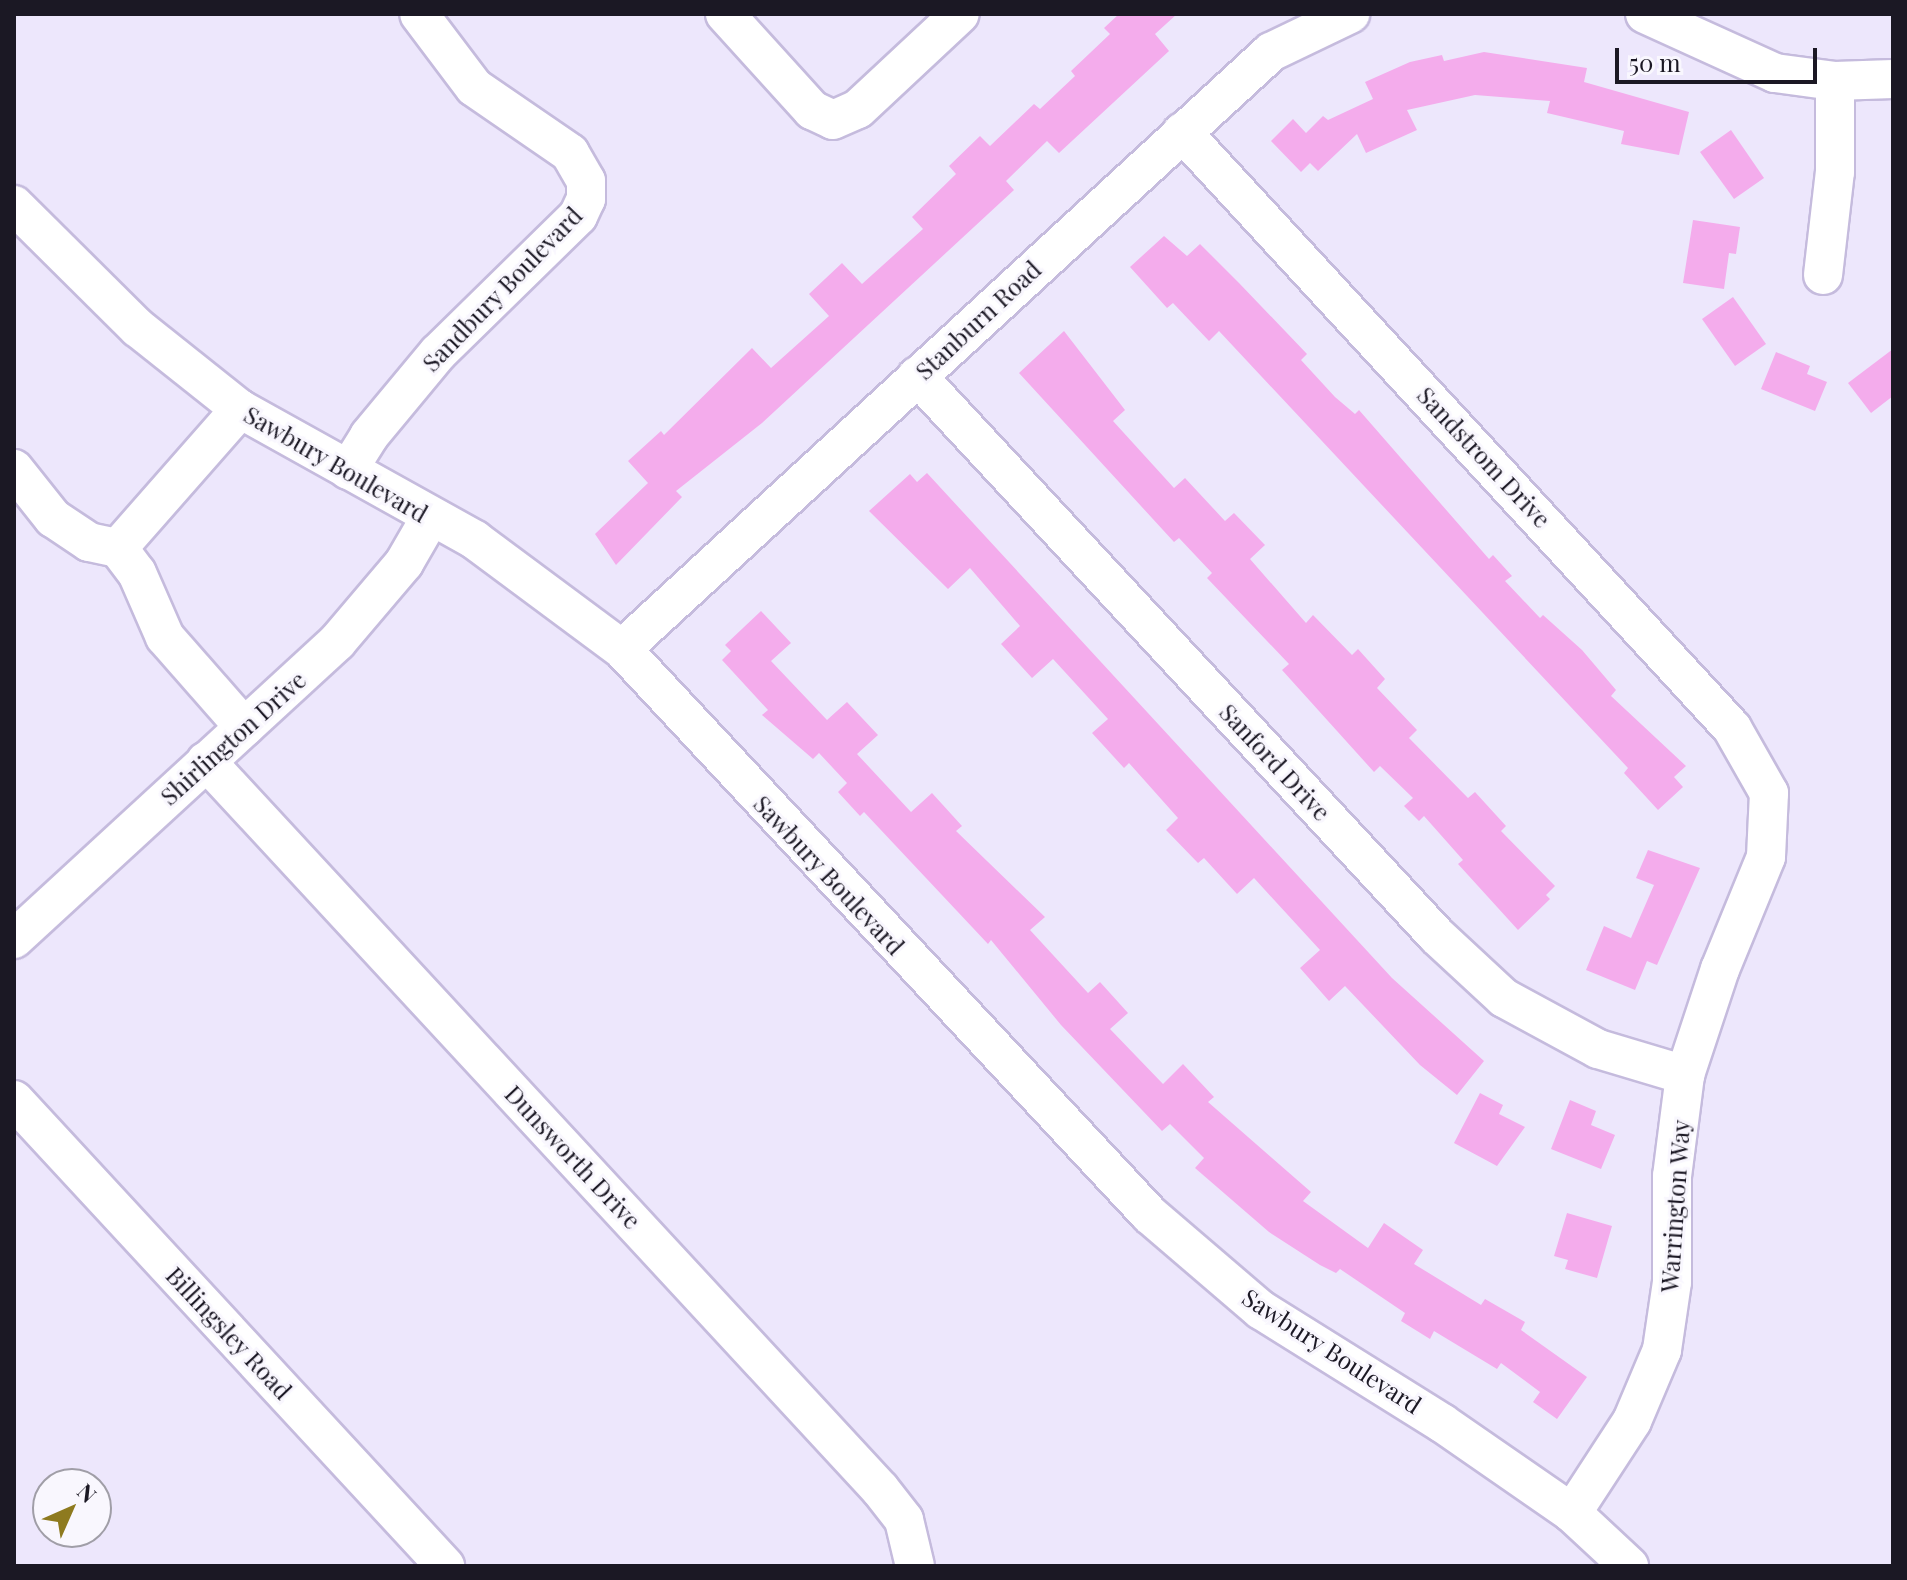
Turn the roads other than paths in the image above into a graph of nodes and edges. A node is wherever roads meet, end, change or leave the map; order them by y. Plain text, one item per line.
1 (419, 14) edge
2 (725, 14) edge
3 (960, 14) edge
4 (1350, 14) edge
5 (1645, 14) edge
6 (1692, 25) edge
7 (1893, 79) edge
8 (1835, 81) junction
9 (1182, 132) junction
10 (14, 205) edge
11 (1823, 275) dead end
12 (917, 376) junction
13 (240, 409) junction
14 (14, 469) edge
15 (348, 470) junction
16 (430, 518) junction
17 (118, 548) junction
18 (622, 649) junction
19 (244, 727) junction
20 (206, 761) junction
21 (1769, 793) joint
22 (14, 939) edge
23 (1685, 1075) junction
24 (14, 1100) edge
25 (1572, 1513) junction
26 (445, 1566) edge
27 (915, 1566) edge
28 (1629, 1566) edge

1 - 15 street, Sandbury Boulevard
2 - 3 street
4 - 9 street, Stanburn Road
5 - 6 street
6 - 8 street
7 - 8 street
8 - 11 street
9 - 12 street, Stanburn Road
9 - 21 street, Sandstrom Drive
10 - 13 street, Sawbury Boulevard
12 - 18 street, Stanburn Road
12 - 23 street, Sanford Drive
13 - 15 street, Sawbury Boulevard
13 - 17 street
14 - 17 street
15 - 16 street, Sawbury Boulevard
16 - 18 street, Sawbury Boulevard
16 - 19 street, Shirlington Drive
17 - 19 street
18 - 25 street, Sawbury Boulevard
19 - 20 street, Shirlington Drive
20 - 22 street, Shirlington Drive
20 - 27 street, Dunsworth Drive
21 - 23 street, Warrington Way
23 - 25 street, Warrington Way
24 - 26 street, Billingsley Road
25 - 28 street, Sawbury Boulevard

